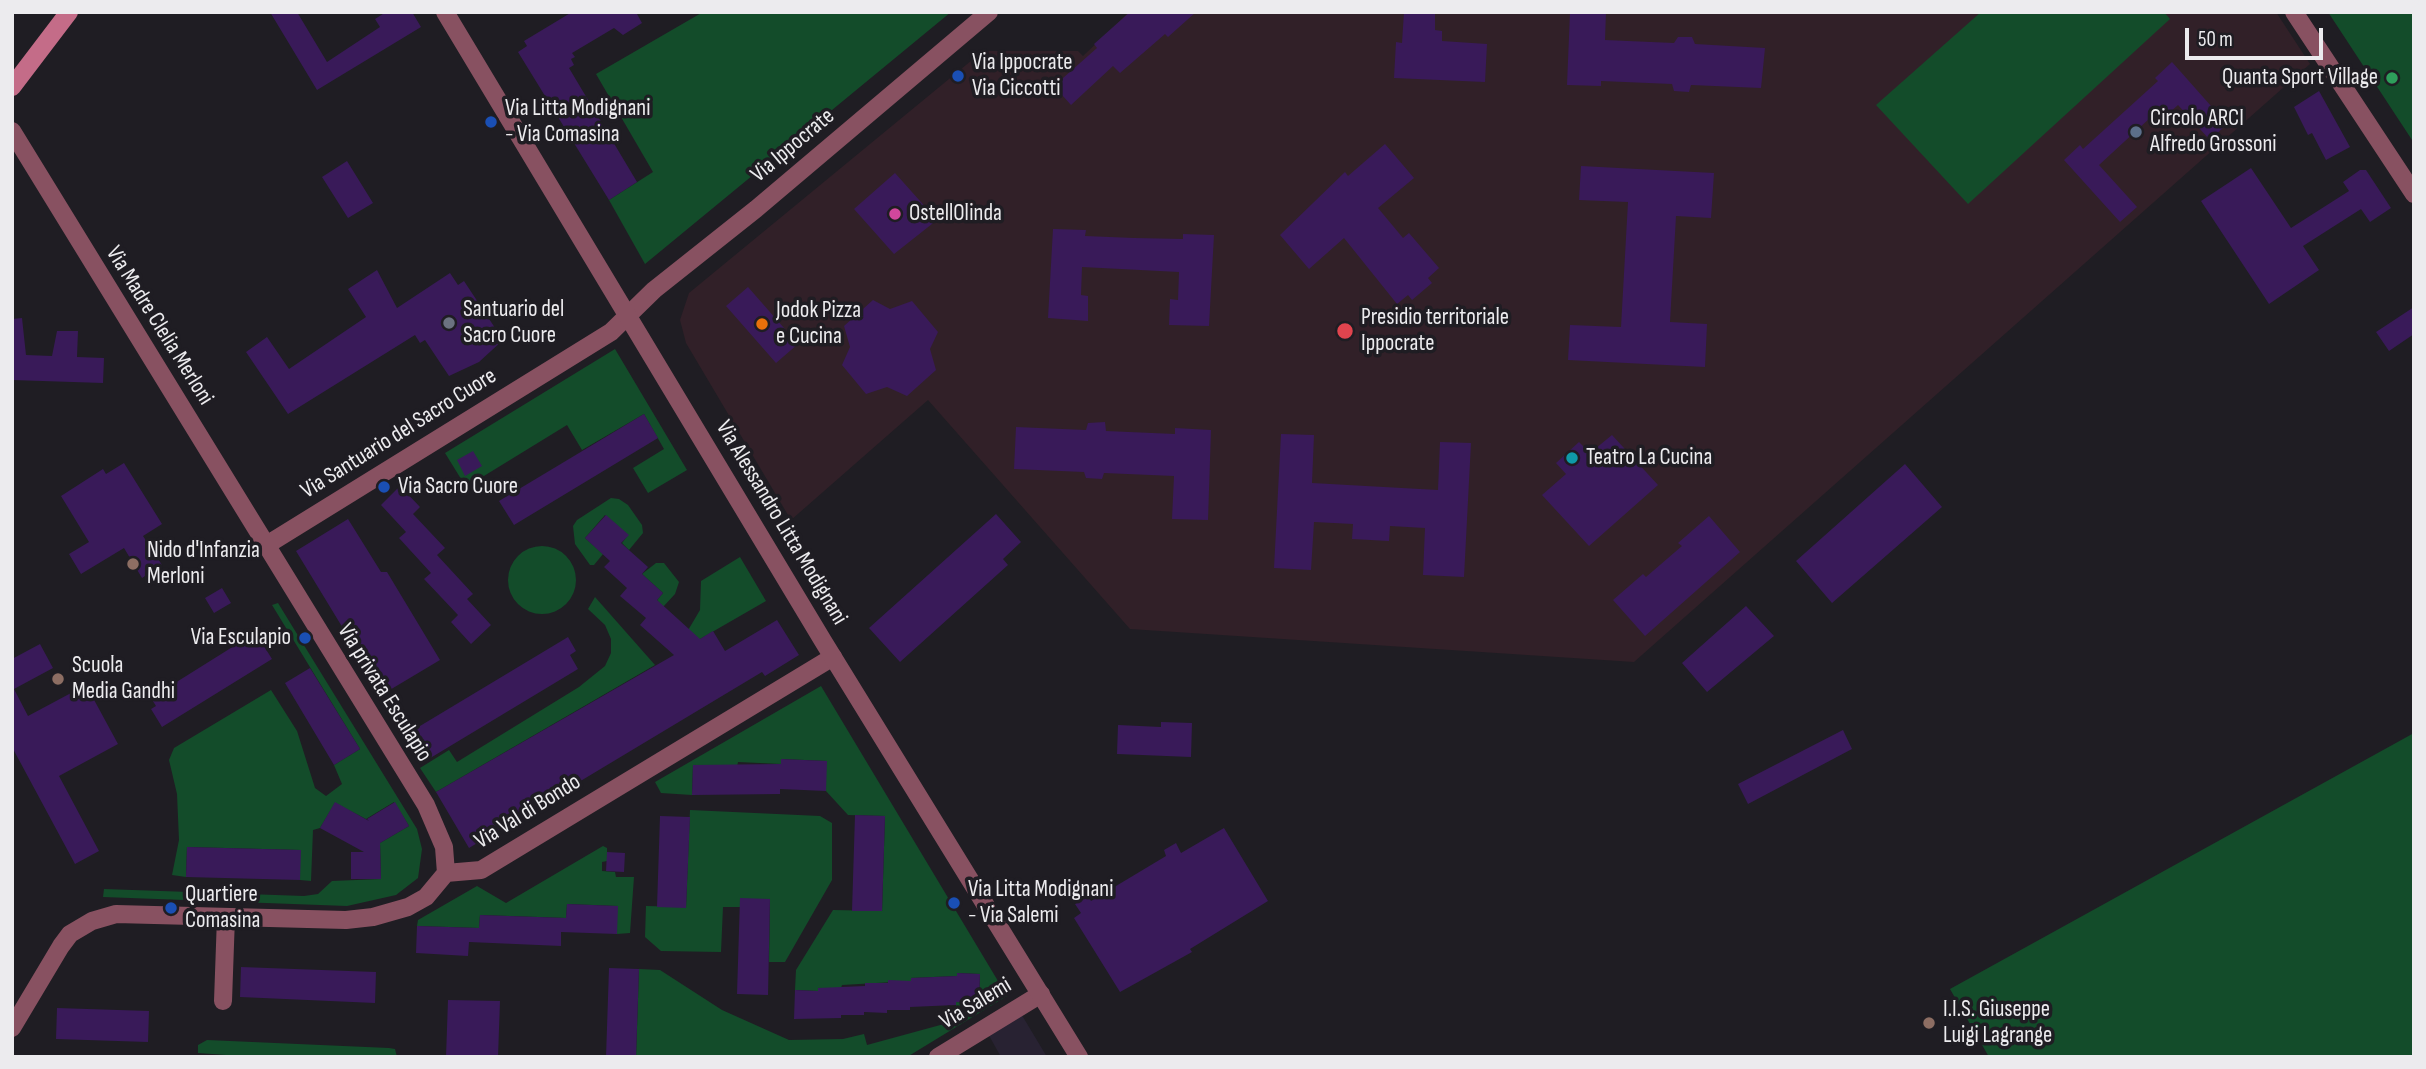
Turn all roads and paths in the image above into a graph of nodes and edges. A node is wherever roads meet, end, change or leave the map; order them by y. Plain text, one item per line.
1 (69, 12) edge
2 (444, 12) edge
3 (989, 12) edge
4 (2294, 12) edge
5 (12, 87) edge
6 (12, 131) edge
7 (2414, 194) edge
8 (627, 316) junction
9 (265, 546) junction
10 (833, 657) junction
11 (446, 873) junction
12 (226, 917) junction
13 (1041, 994) junction
14 (223, 1001) dead end
15 (12, 1028) edge
16 (938, 1057) edge
17 (1079, 1057) edge

1 - 5 main road
2 - 8 street, Via Alessandro Litta Modignani
3 - 8 street, Via Ippocrate
4 - 7 street
6 - 9 street, Via Madre Clelia Merloni
8 - 9 street, Via Santuario del Sacro Cuore
8 - 10 street, Via Alessandro Litta Modignani
9 - 11 street, Via privata Esculapio
10 - 11 street, Via Val di Bondo
10 - 13 street, Via Alessandro Litta Modignani
11 - 12 street
12 - 14 street
12 - 15 street
13 - 16 street, Via Salemi
13 - 17 street, Via Alessandro Litta Modignani

